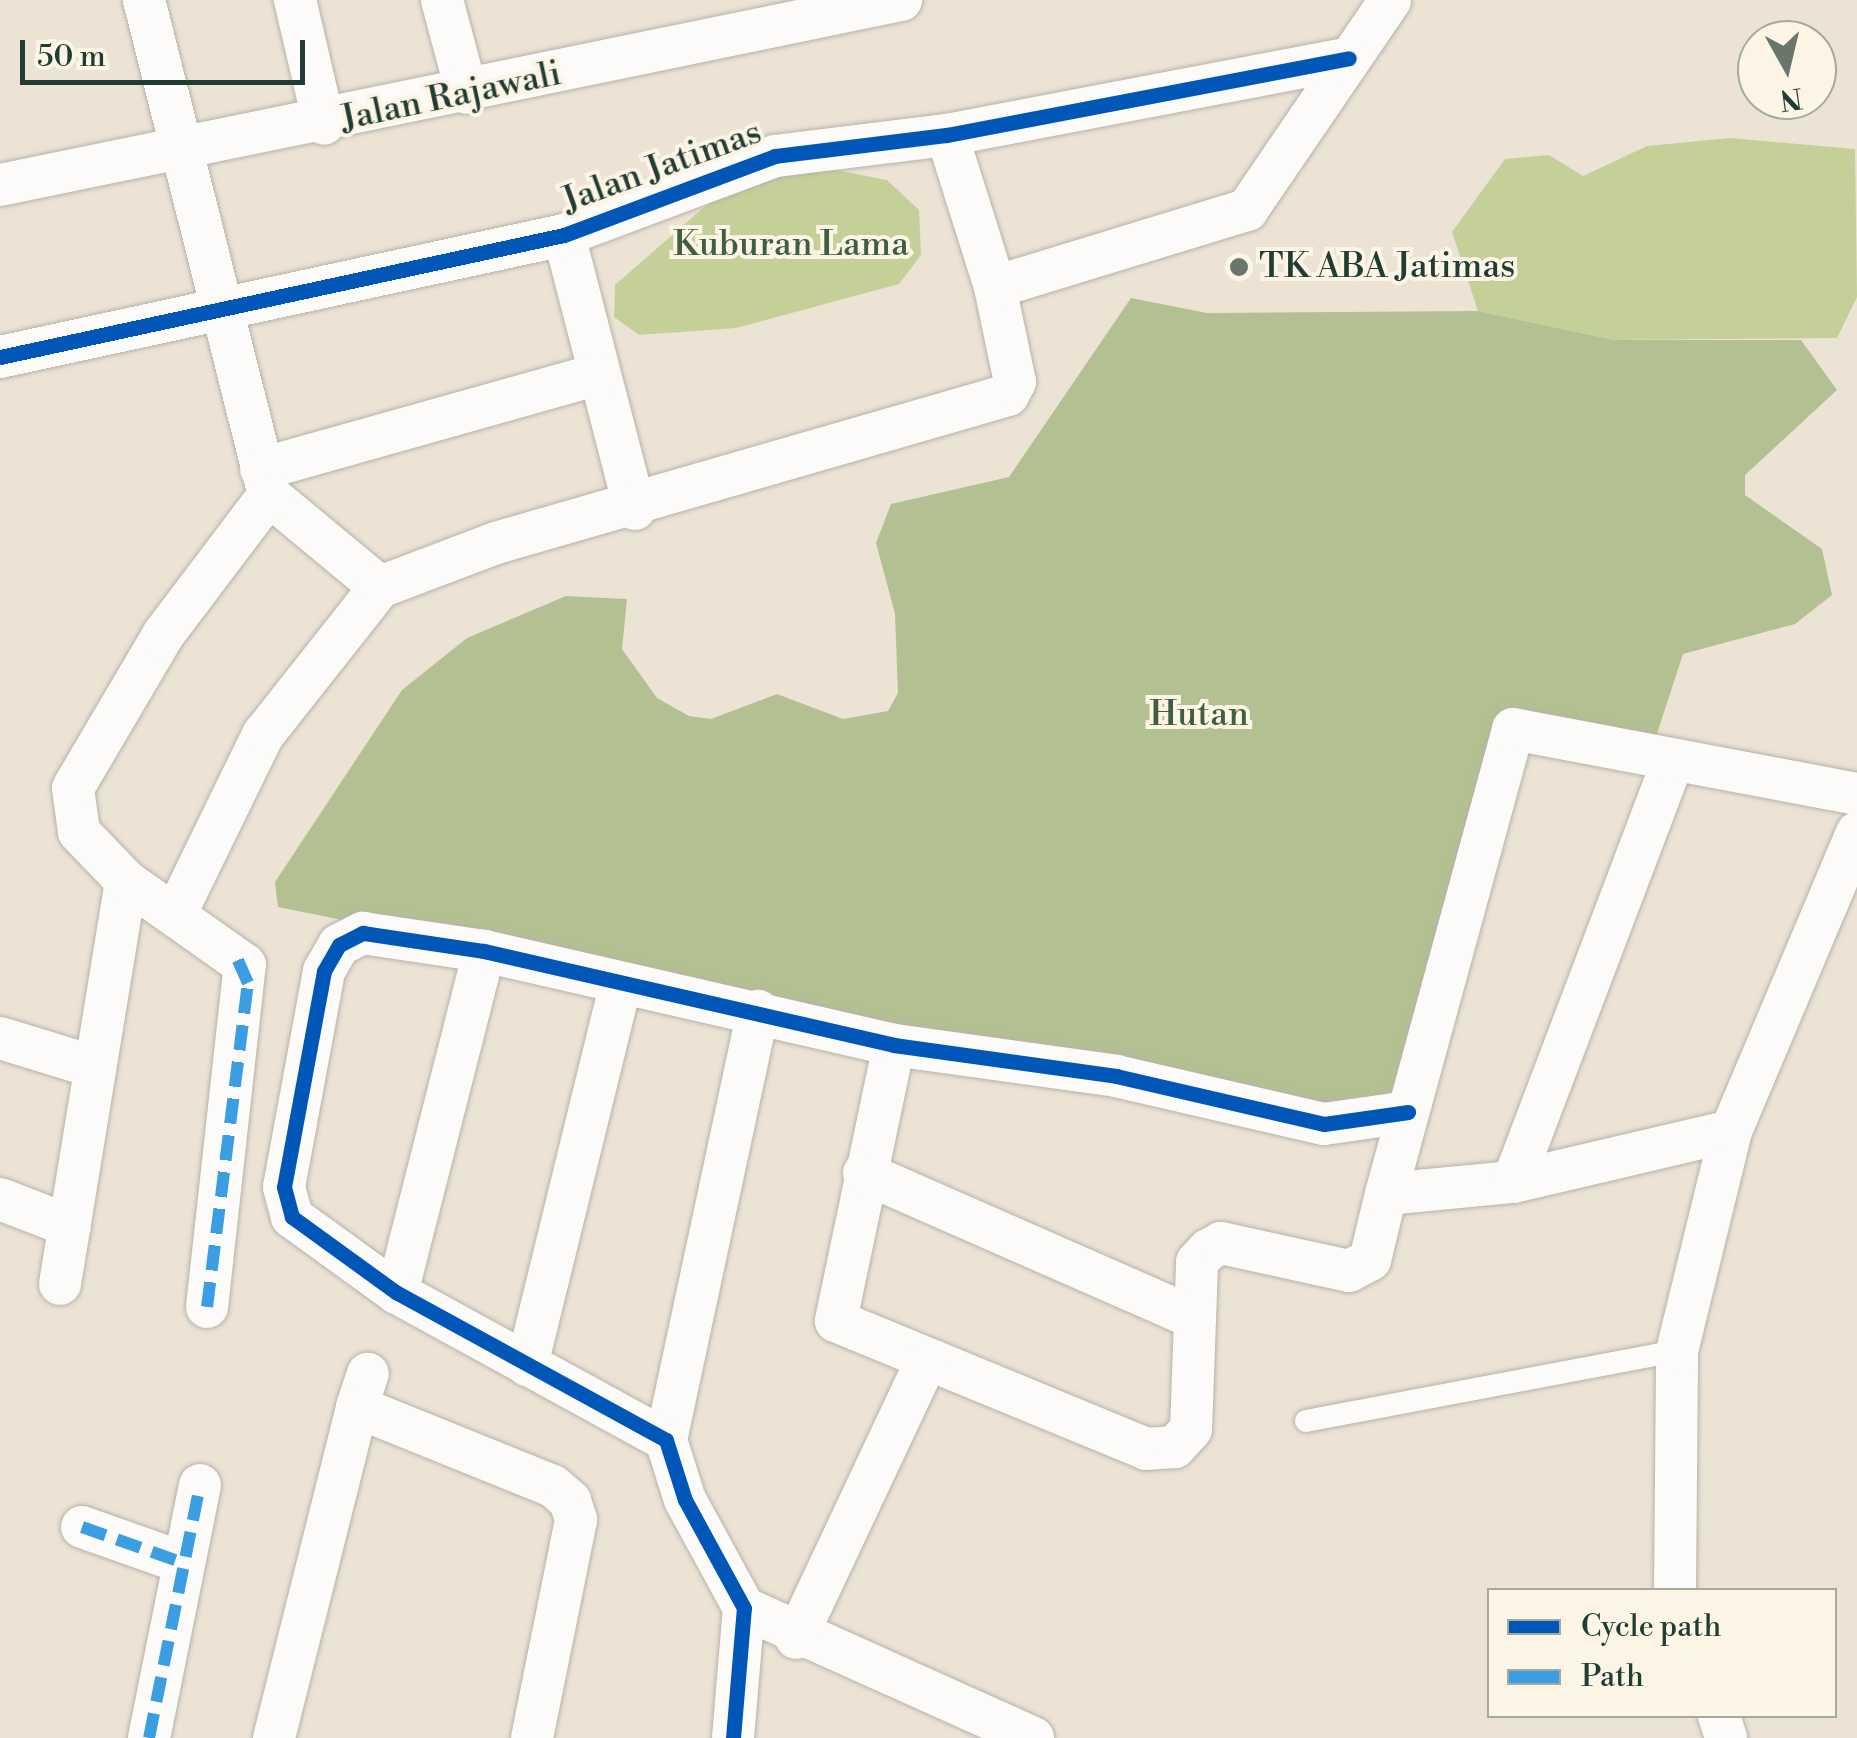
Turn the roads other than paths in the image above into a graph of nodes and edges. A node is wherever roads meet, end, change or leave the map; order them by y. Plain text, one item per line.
1 (144, 0) edge
2 (294, 0) edge
3 (442, 0) edge
4 (900, 0) edge
5 (1390, 0) edge
6 (1349, 58) junction
7 (467, 94) junction
8 (324, 124) junction
9 (946, 135) junction
10 (178, 144) junction
11 (0, 185) edge
12 (564, 235) junction
13 (994, 287) junction
14 (218, 304) junction
15 (0, 357) edge
16 (598, 374) junction
17 (265, 482) junction
18 (635, 509) junction
19 (380, 587) junction
20 (1673, 760) junction
21 (1857, 794) edge
22 (1857, 833) edge
23 (126, 881) junction
24 (178, 910) junction
25 (484, 951) junction
26 (620, 984) junction
27 (758, 1012) junction
28 (0, 1038) edge
29 (894, 1045) junction
30 (96, 1067) junction
31 (1408, 1112) junction
32 (1731, 1131) junction
33 (864, 1173) junction
34 (1513, 1182) junction
35 (1386, 1194) junction
36 (0, 1200) edge
37 (70, 1226) junction
38 (60, 1284) dead end
39 (398, 1292) junction
40 (207, 1307) dead end
41 (1195, 1318) junction
42 (1678, 1352) junction
43 (927, 1359) junction
44 (528, 1365) junction
45 (1306, 1421) dead end
46 (666, 1440) junction
47 (200, 1486) dead end
48 (82, 1527) dead end
49 (181, 1562) junction
50 (1675, 1588) edge
51 (744, 1608) junction
52 (796, 1638) junction
53 (149, 1738) edge
54 (274, 1738) edge
55 (532, 1738) edge
56 (734, 1738) edge
57 (1033, 1738) edge

1 - 10 street
2 - 8 street
3 - 7 street
4 - 7 street, Jalan Rajawali
5 - 6 street
6 - 9 street, Jalan Jatimas
6 - 13 street
7 - 8 street, Jalan Rajawali
8 - 10 street, Jalan Rajawali
9 - 12 street, Jalan Jatimas
9 - 13 street
10 - 11 street, Jalan Rajawali
10 - 14 street
12 - 14 street, Jalan Jatimas
12 - 16 street
13 - 18 street
14 - 15 street, Jalan Jatimas
14 - 17 street
16 - 17 street
16 - 18 street
17 - 19 street
17 - 23 street
18 - 19 street
19 - 24 street
20 - 21 street
20 - 31 street
20 - 34 street
22 - 32 street
23 - 24 street
23 - 30 street
24 - 40 street
25 - 26 street
25 - 39 street
25 - 39 street
26 - 27 street
26 - 44 street
27 - 29 street
27 - 46 street
28 - 30 street
29 - 31 street
29 - 33 street
30 - 37 street
31 - 35 street
32 - 34 street
32 - 42 street
33 - 41 street
33 - 43 street
34 - 35 street
35 - 41 street
36 - 37 street
37 - 38 street
39 - 44 street
41 - 43 street
42 - 45 lane
42 - 50 street
43 - 52 street
44 - 46 street
46 - 51 street
47 - 49 street
48 - 49 street
49 - 53 street
51 - 52 street
51 - 56 street
52 - 57 street
54 - 55 street

